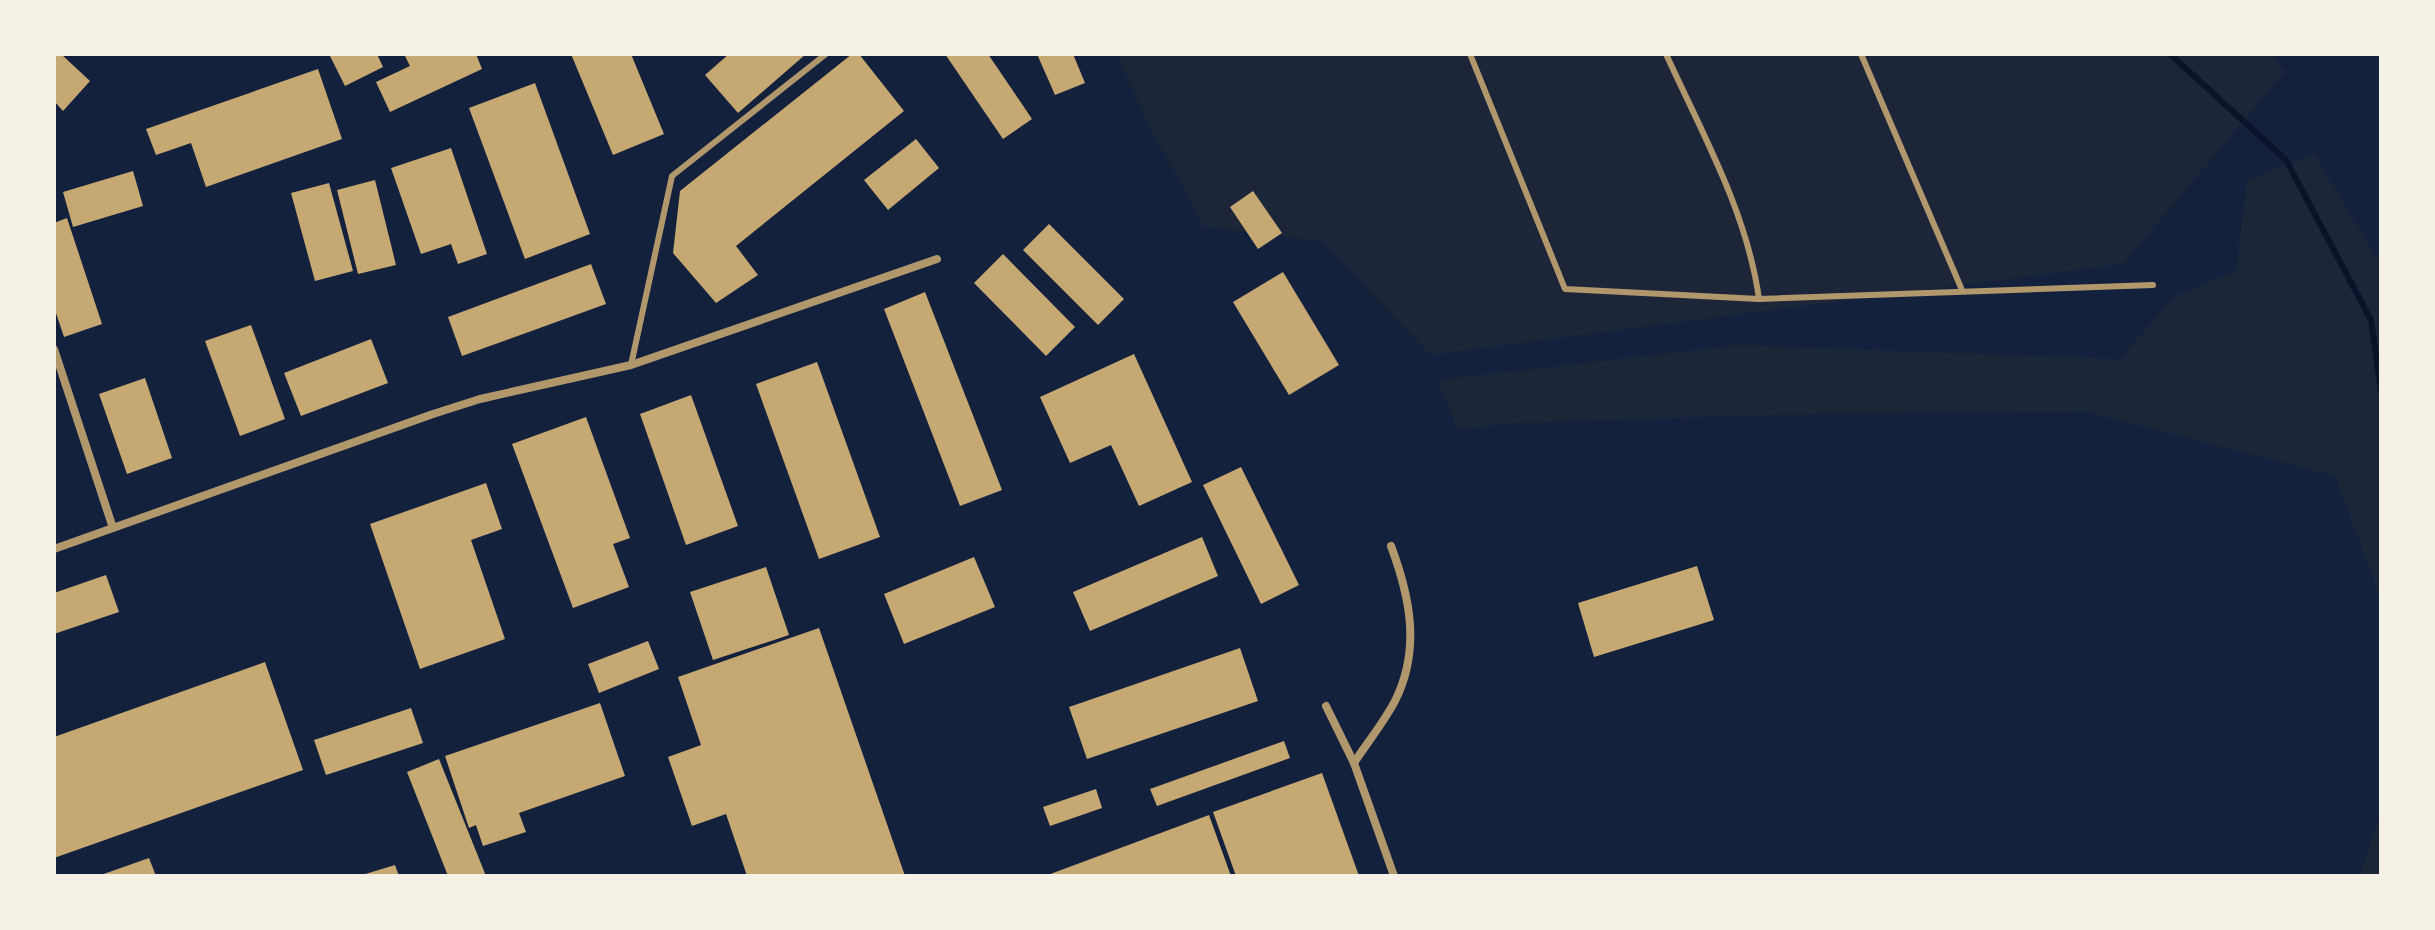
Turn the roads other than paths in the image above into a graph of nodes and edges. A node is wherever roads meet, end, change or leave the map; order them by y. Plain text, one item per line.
1 (826, 54) edge
2 (1470, 54) edge
3 (1666, 54) edge
4 (1861, 54) edge
5 (937, 259) dead end
6 (2153, 285) dead end
7 (1962, 290) junction
8 (1759, 299) junction
9 (54, 349) edge
10 (631, 365) junction
11 (113, 528) junction
12 (1391, 546) dead end
13 (54, 549) edge
14 (1326, 706) dead end
15 (1354, 763) junction
16 (1394, 876) edge

1 - 10 lane
2 - 8 lane
3 - 8 lane
4 - 7 lane
5 - 10 street
6 - 7 lane
7 - 8 lane
9 - 11 street
10 - 11 street
11 - 13 street
12 - 15 street
14 - 15 street
15 - 16 street

